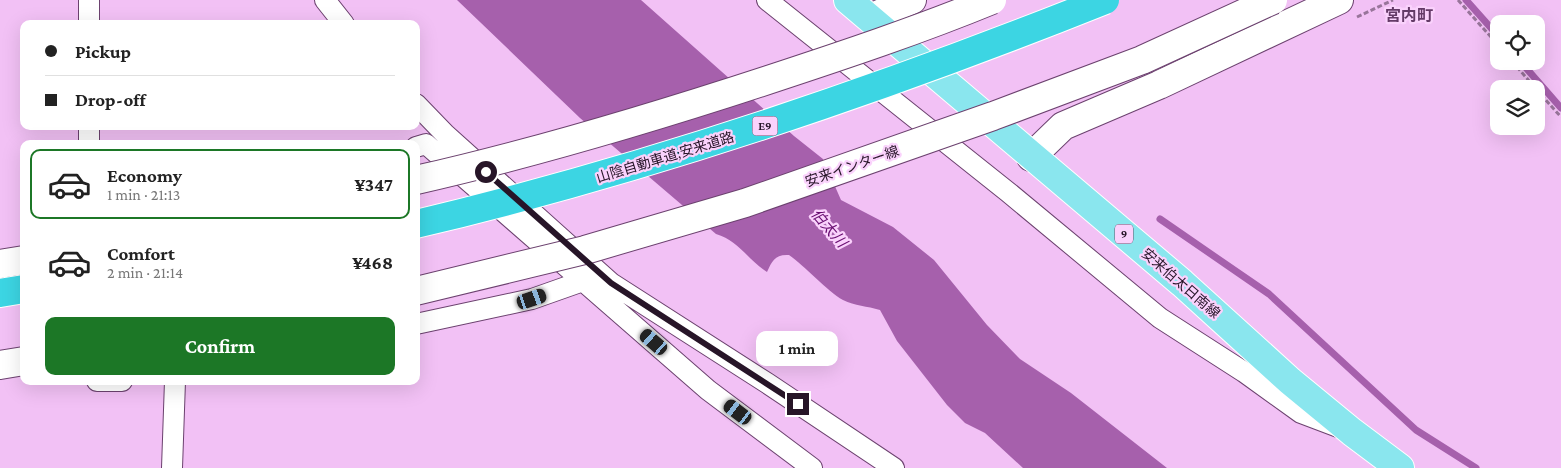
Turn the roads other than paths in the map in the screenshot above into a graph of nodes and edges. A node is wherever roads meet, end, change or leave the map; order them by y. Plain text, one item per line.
1 (89, 0) edge
2 (325, 0) edge
3 (767, 0) edge
4 (848, 0) edge
5 (912, 0) edge
6 (992, 0) edge
7 (1071, 0) edge
8 (1105, 0) edge
9 (1273, 0) edge
10 (1332, 4) edge
11 (870, 18) junction
12 (89, 20) edge
13 (341, 20) edge
14 (420, 108) edge
15 (445, 134) junction
16 (421, 145) edge
17 (1031, 157) junction
18 (420, 179) edge
19 (420, 211) edge
20 (420, 223) edge
21 (20, 261) edge
22 (0, 264) edge
23 (583, 281) junction
24 (605, 289) junction
25 (20, 290) edge
26 (420, 290) edge
27 (0, 293) edge
28 (20, 303) edge
29 (0, 306) edge
30 (420, 323) edge
31 (20, 362) edge
32 (0, 365) edge
33 (175, 385) edge
34 (1352, 432) junction
35 (172, 468) edge
36 (812, 468) edge
37 (894, 468) edge
38 (1400, 468) edge

1 - 12 street
2 - 13 street
3 - 34 street
4 - 11 main road, 安来伯太日南線 / 9
5 - 11 main road
6 - 18 main road, bridge
7 - 19 highway, 山陰自動車道;安来道路 / E9
8 - 20 highway, 山陰自動車道;安来道路 / E9, bridge
9 - 26 main road, 安来インター線, bridge
10 - 17 main road
11 - 17 main road, 安来伯太日南線 / 9
14 - 15 street
15 - 16 street
15 - 24 street
16 - 23 street
17 - 34 main road, 安来伯太日南線 / 9
21 - 22 main road
23 - 24 street
23 - 30 street
24 - 36 street
24 - 37 street
25 - 27 highway
28 - 29 highway
31 - 32 main road
33 - 35 street
34 - 38 main road, 安来伯太日南線 / 9

